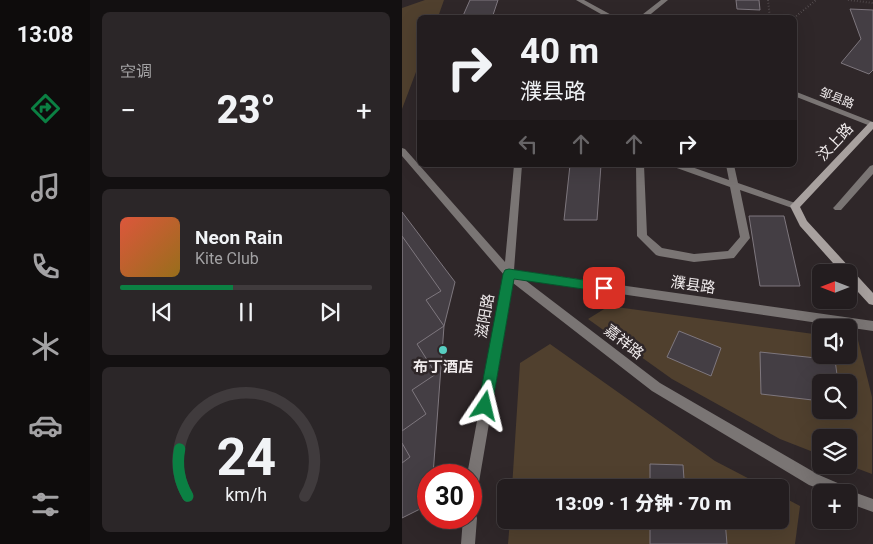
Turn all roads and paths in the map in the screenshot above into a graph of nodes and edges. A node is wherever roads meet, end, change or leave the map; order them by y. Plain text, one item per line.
1 (579, 0) edge
2 (665, 0) edge
3 (768, 0) edge
4 (816, 0) edge
5 (848, 0) edge
6 (872, 3) edge
7 (608, 15) edge
8 (644, 15) edge
9 (770, 15) edge
10 (797, 16) edge
11 (797, 94) edge
12 (872, 124) edge
13 (402, 151) edge
14 (518, 167) edge
15 (640, 167) edge
16 (683, 167) edge
17 (730, 167) edge
18 (872, 168) edge
19 (734, 185) junction
20 (795, 206) junction
21 (838, 208) dead end
22 (840, 264) edge
23 (509, 274) junction
24 (857, 284) edge
25 (872, 301) edge
26 (872, 326) edge
27 (475, 464) edge
28 (823, 484) edge
29 (857, 500) edge
30 (872, 506) edge
31 (469, 529) edge
32 (468, 544) edge

1 - 7 street
2 - 8 street
3 - 9 path
4 - 10 path
5 - 6 path
11 - 12 street, 邹县路
12 - 20 street, 汶上路
13 - 23 street, 嘉祥路
14 - 23 street, 滋阳路
15 - 19 street
16 - 19 street
17 - 19 street
18 - 21 street
19 - 20 street
20 - 22 street
23 - 26 street, 濮县路
23 - 27 street, 滋阳路
23 - 28 street, 嘉祥路
24 - 25 street
29 - 30 street
31 - 32 street

